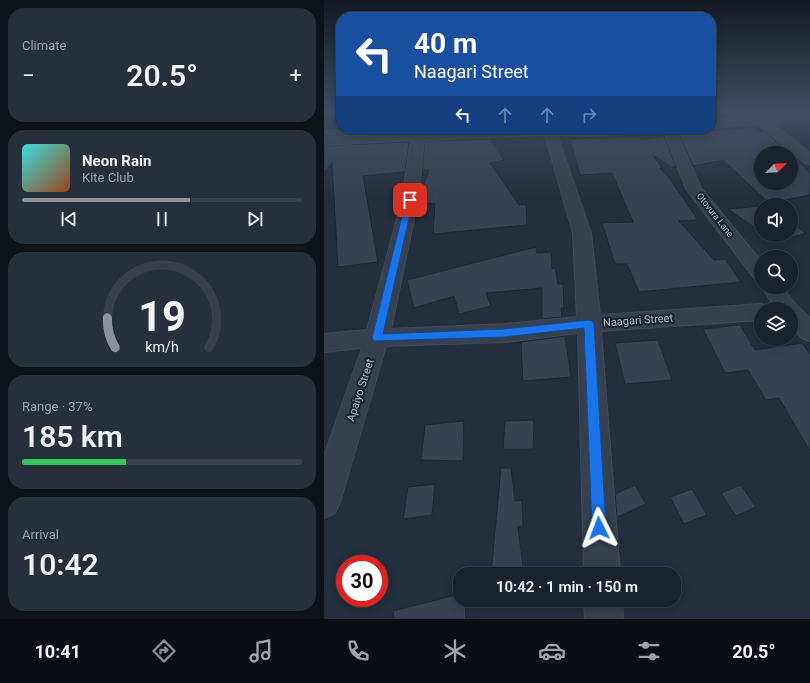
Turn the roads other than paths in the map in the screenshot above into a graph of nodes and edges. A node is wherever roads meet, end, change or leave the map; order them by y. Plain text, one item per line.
1 (345, 140) edge
2 (418, 140) edge
3 (552, 140) edge
4 (674, 140) edge
5 (785, 140) edge
6 (324, 141) edge
7 (810, 160) edge
8 (754, 265) edge
9 (810, 308) edge
10 (798, 310) edge
11 (754, 312) edge
12 (798, 319) edge
13 (589, 324) junction
14 (810, 332) edge
15 (377, 338) junction
16 (324, 343) edge
17 (324, 502) edge
18 (602, 567) edge
19 (603, 607) edge
20 (604, 619) edge

1 - 6 street
2 - 15 street, Apaiyo Street
3 - 13 street
4 - 8 street, Otovura Lane
5 - 7 street
9 - 10 street
11 - 13 street, Naagari Street
12 - 14 street
13 - 15 street, Naagari Street
13 - 18 street
15 - 16 street, Naagari Street
15 - 17 street, Apaiyo Street
19 - 20 street

